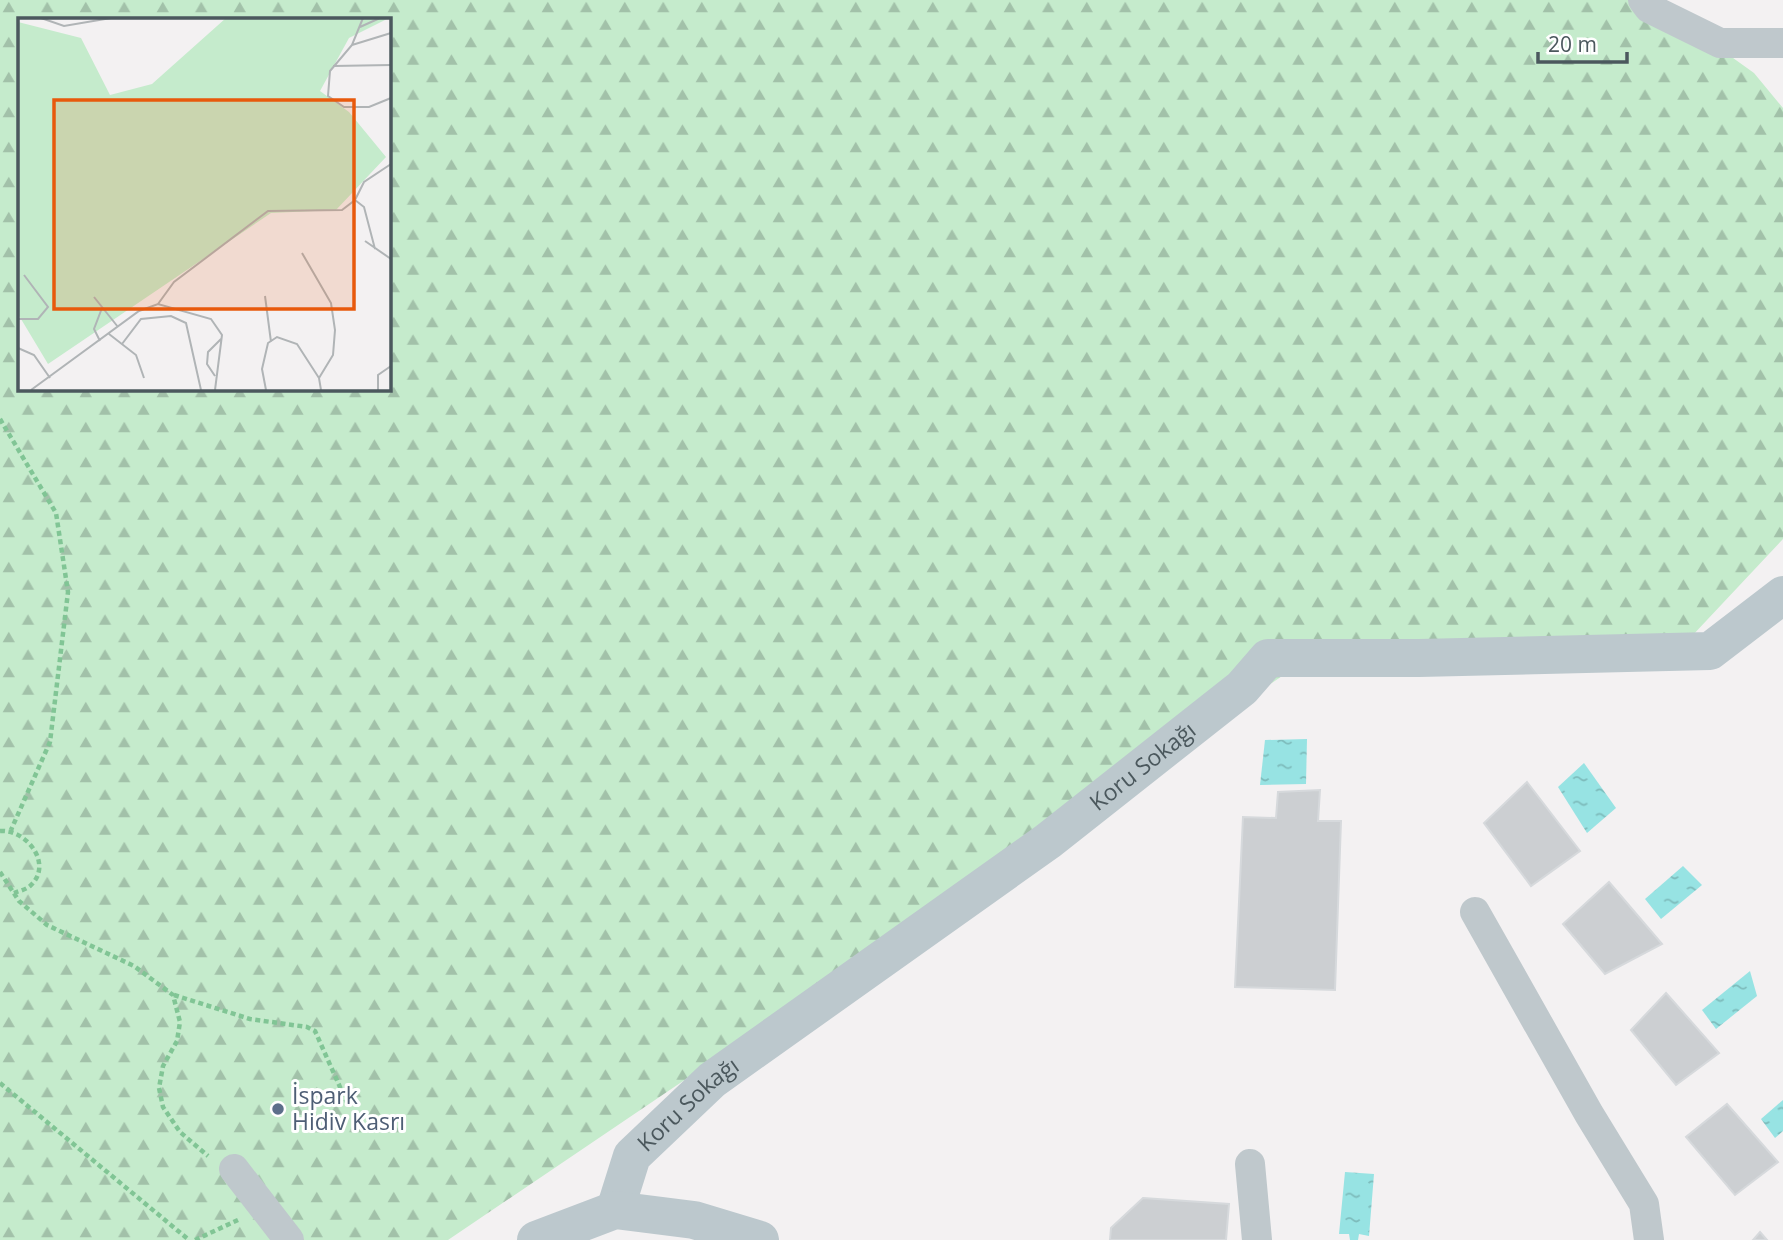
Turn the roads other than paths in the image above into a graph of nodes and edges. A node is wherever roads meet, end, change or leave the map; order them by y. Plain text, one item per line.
1 (1643, 0) edge
2 (1783, 43) edge
3 (1783, 596) edge
4 (1475, 912) dead end
5 (1250, 1164) dead end
6 (234, 1169) road end
7 (615, 1210) junction
8 (286, 1238) edge
9 (536, 1240) edge
10 (760, 1240) edge
11 (1257, 1240) edge
12 (1649, 1240) edge

1 - 2 street
3 - 7 street, Koru Sokağı
4 - 12 street
5 - 11 street
6 - 8 street
7 - 9 street
7 - 10 street

